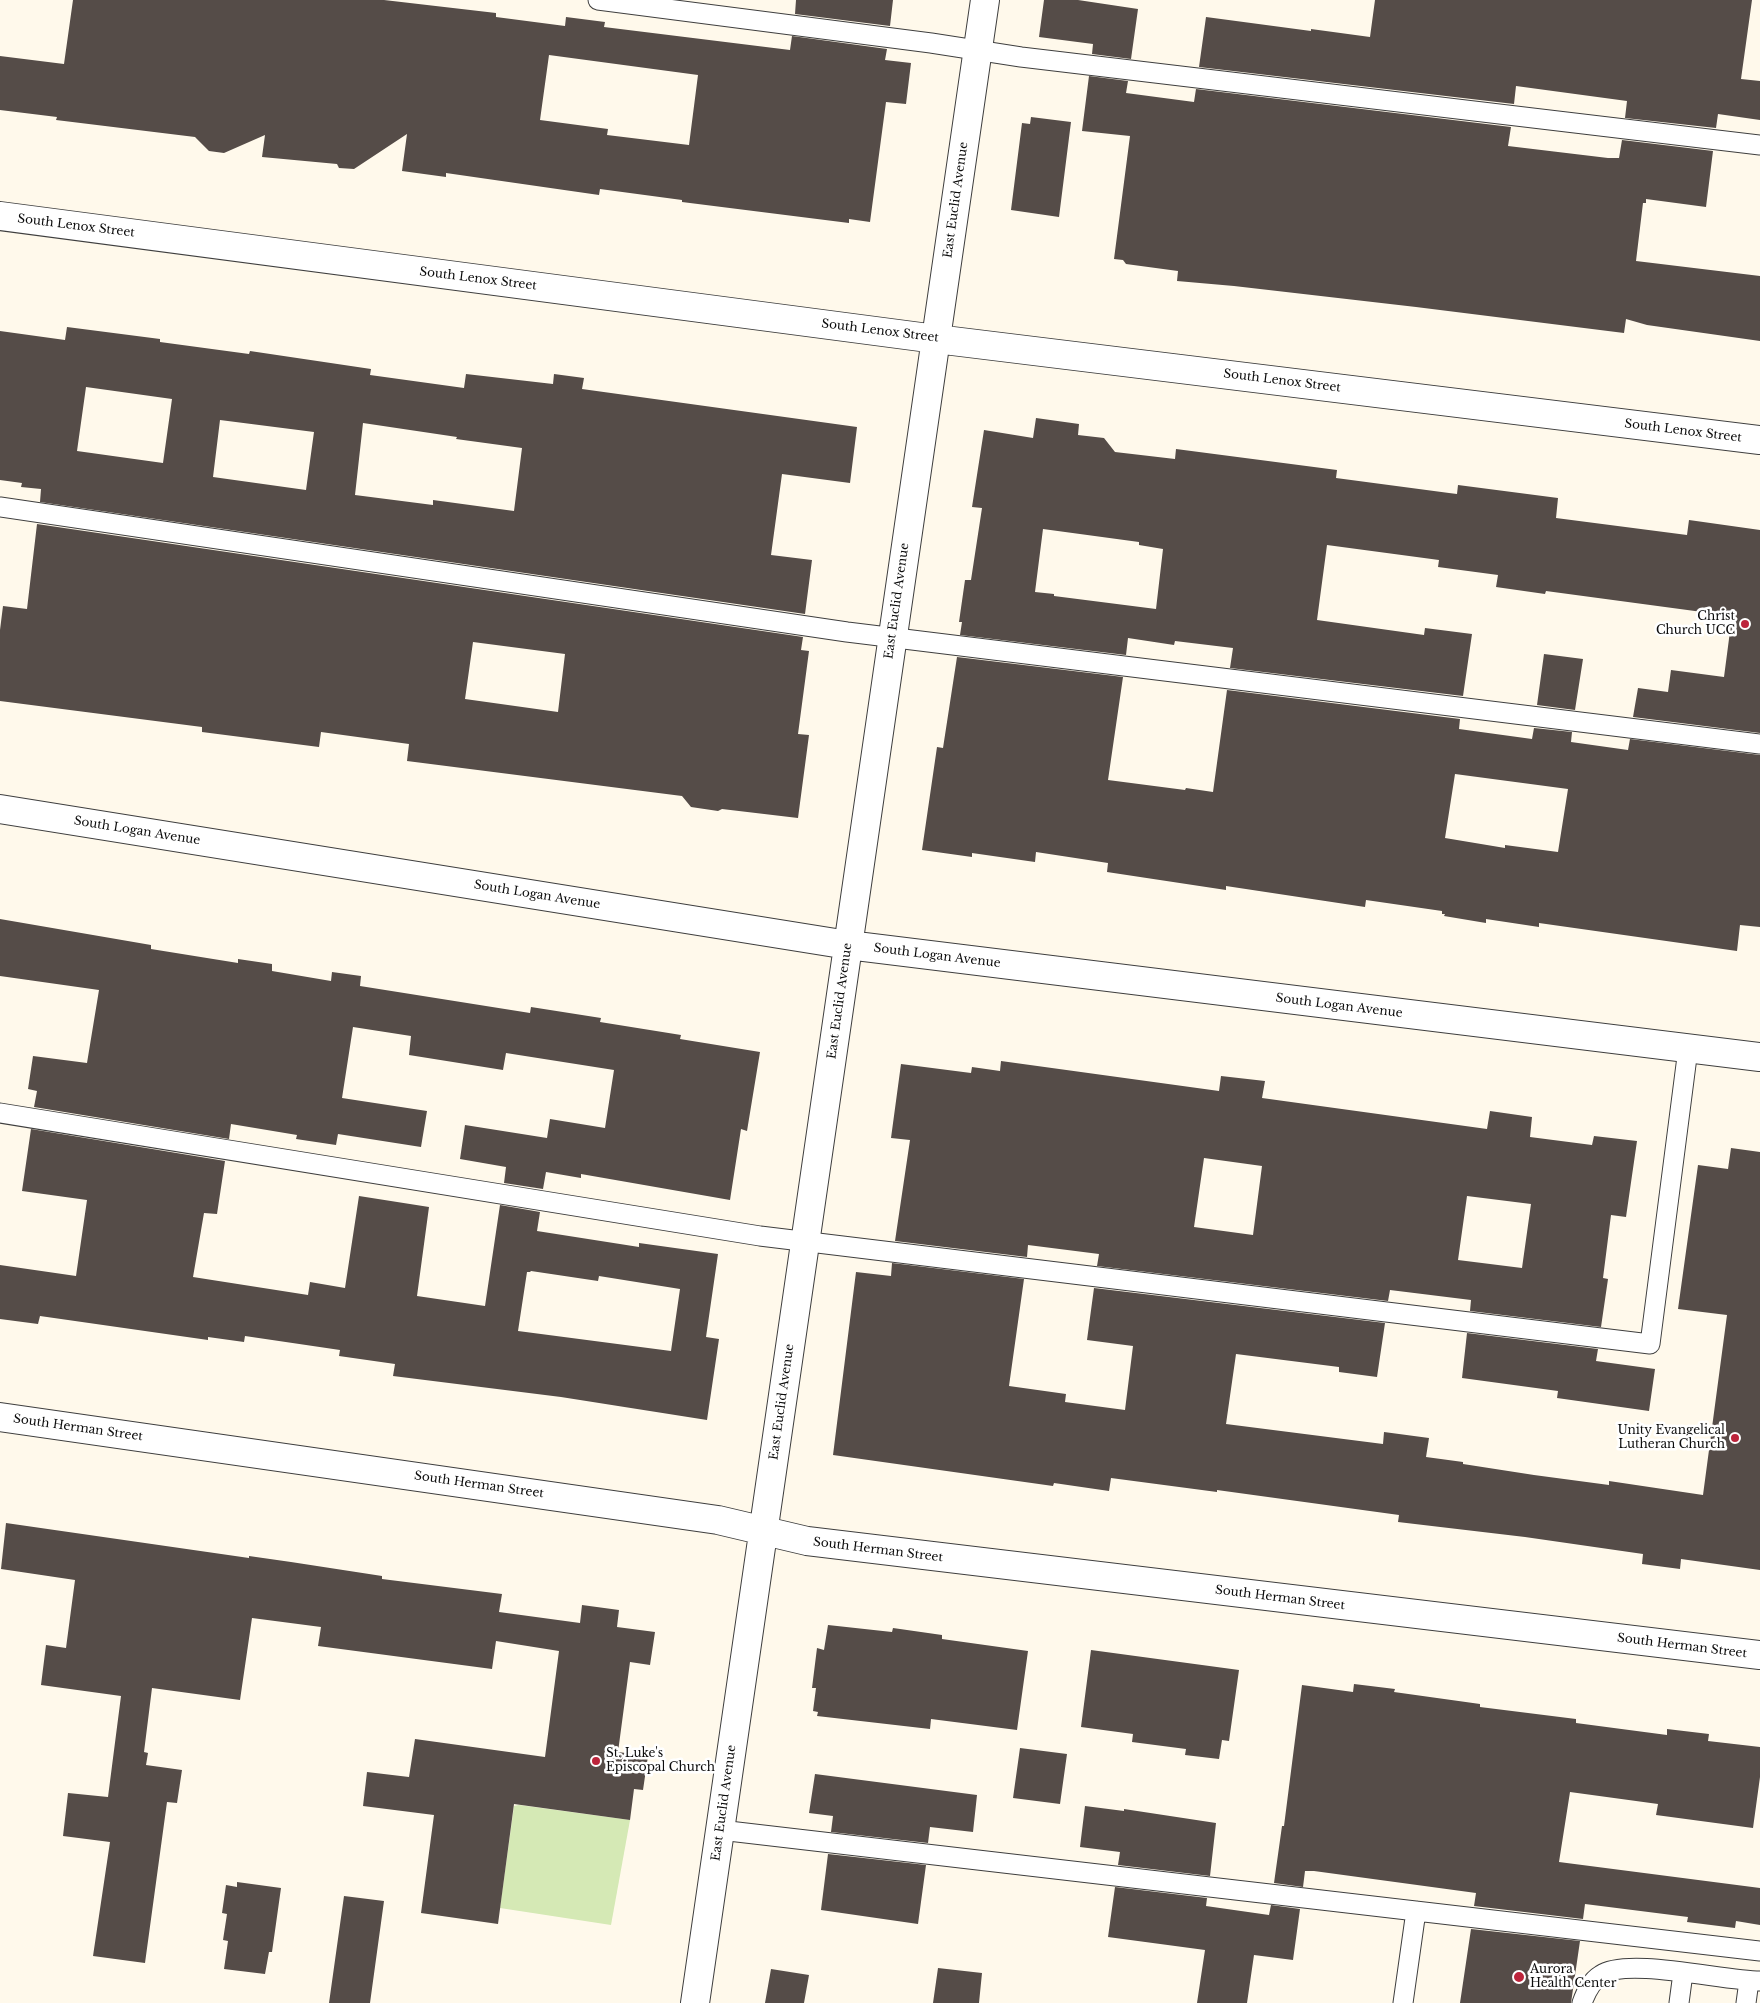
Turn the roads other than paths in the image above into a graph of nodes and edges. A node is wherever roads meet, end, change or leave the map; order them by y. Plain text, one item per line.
1 (598, 0) edge
2 (985, 0) edge
3 (978, 50) junction
4 (1760, 145) edge
5 (0, 216) edge
6 (936, 339) junction
7 (1760, 440) edge
8 (0, 507) edge
9 (892, 637) junction
10 (1760, 744) edge
11 (0, 809) edge
12 (848, 945) junction
13 (1688, 1049) junction
14 (1760, 1058) edge
15 (0, 1113) edge
16 (805, 1242) junction
17 (0, 1417) edge
18 (763, 1531) junction
19 (1760, 1655) edge
20 (720, 1830) junction
21 (1416, 1911) junction
22 (1760, 1951) edge
23 (1683, 1973) junction
24 (1754, 1981) edge
25 (695, 2003) edge
26 (1403, 2003) edge
27 (1582, 2003) edge
28 (1679, 2003) edge
29 (1746, 2003) edge

1 - 3 lane
2 - 3 street, East Euclid Avenue
3 - 4 lane
3 - 6 street, East Euclid Avenue
5 - 6 street, South Lenox Street
6 - 7 street, South Lenox Street
6 - 9 street, East Euclid Avenue
8 - 9 lane
9 - 10 lane
9 - 12 street, East Euclid Avenue
11 - 12 street, South Logan Avenue
12 - 13 street, South Logan Avenue
12 - 16 street, East Euclid Avenue
13 - 14 street, South Logan Avenue
13 - 16 lane
15 - 16 lane
16 - 18 street, East Euclid Avenue
17 - 18 street, South Herman Street
18 - 19 street, South Herman Street
18 - 20 street, East Euclid Avenue
20 - 21 lane
20 - 25 street, East Euclid Avenue
21 - 22 lane
21 - 26 lane
23 - 24 lane
23 - 27 lane
23 - 28 lane
24 - 29 lane

